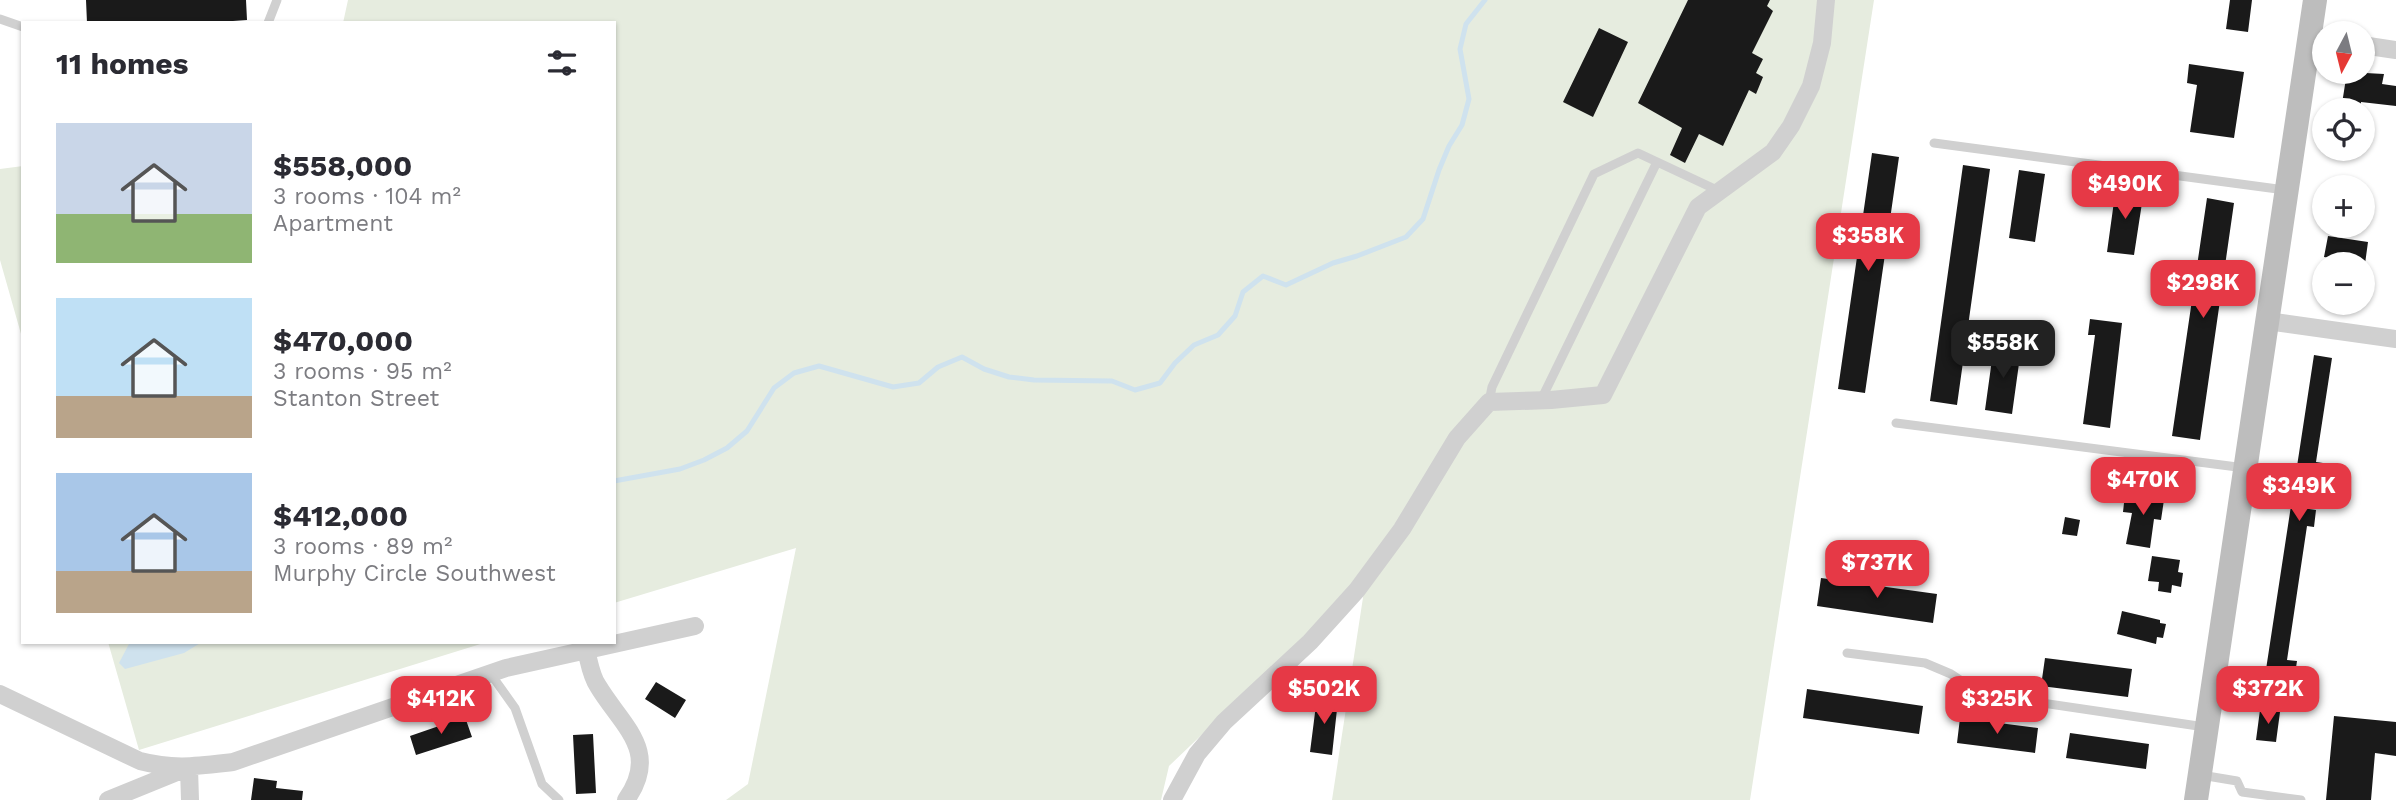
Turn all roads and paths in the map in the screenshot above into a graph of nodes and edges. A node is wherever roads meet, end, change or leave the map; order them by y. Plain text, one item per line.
1 (277, 0) edge
2 (1826, 0) edge
3 (2315, 0) edge
4 (0, 19) edge
5 (269, 21) edge
6 (2316, 21) edge
7 (21, 26) edge
8 (2375, 47) edge
9 (2396, 50) edge
10 (2312, 64) edge
11 (1934, 143) dead end
12 (1657, 162) junction
13 (2287, 190) junction
14 (1719, 191) junction
15 (2267, 321) junction
16 (2396, 339) edge
17 (1541, 401) junction
18 (1489, 402) junction
19 (1896, 423) dead end
20 (2245, 468) junction
21 (695, 626) dead end
22 (616, 643) edge
23 (613, 644) edge
24 (586, 650) junction
25 (1847, 653) dead end
26 (490, 673) junction
27 (0, 694) edge
28 (2207, 727) junction
29 (189, 768) junction
30 (2200, 775) junction
31 (108, 800) edge
32 (190, 800) edge
33 (559, 800) edge
34 (626, 800) edge
35 (1172, 800) edge
36 (2196, 800) edge
37 (2301, 800) edge

1 - 5 lane
2 - 14 street
3 - 6 street
4 - 7 lane
8 - 9 street
10 - 13 street
11 - 13 lane
12 - 14 lane
12 - 17 lane
12 - 18 lane
13 - 15 street
14 - 17 street
15 - 16 street
15 - 20 street
17 - 18 street
18 - 35 street
19 - 20 lane
20 - 28 street
21 - 22 street
23 - 24 street
24 - 26 street
24 - 34 street
25 - 28 lane
26 - 29 street
26 - 33 lane
27 - 29 street
28 - 30 street
29 - 31 street
29 - 32 street
30 - 36 street
30 - 37 lane

